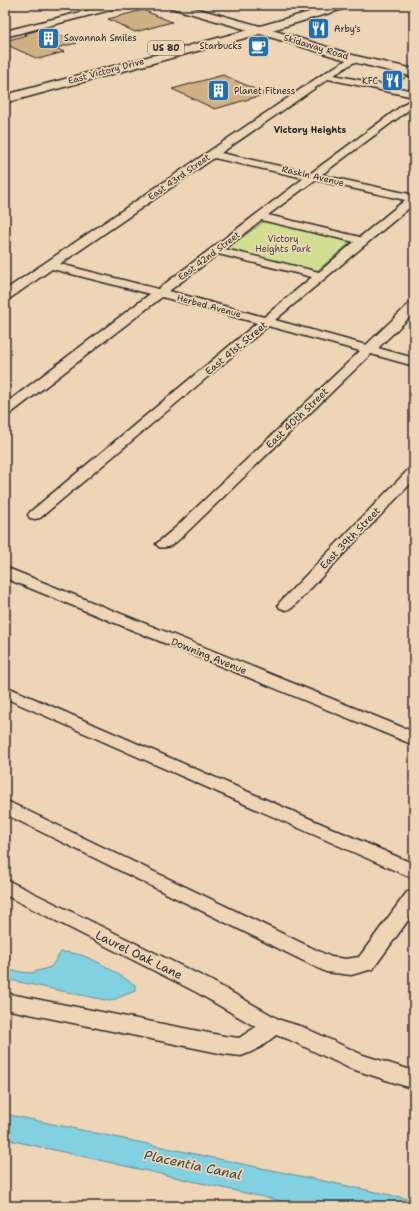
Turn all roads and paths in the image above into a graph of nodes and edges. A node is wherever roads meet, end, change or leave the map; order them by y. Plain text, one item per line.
1 (119, 5) edge
2 (172, 5) edge
3 (326, 5) edge
4 (346, 5) edge
5 (247, 26) junction
6 (260, 30) junction
7 (5, 34) edge
8 (354, 59) junction
9 (414, 74) edge
10 (326, 76) junction
11 (5, 92) edge
12 (414, 94) edge
13 (5, 99) edge
14 (414, 101) edge
15 (212, 154) junction
16 (311, 176) junction
17 (414, 199) edge
18 (260, 217) junction
19 (362, 241) junction
20 (216, 250) junction
21 (50, 265) junction
22 (322, 276) junction
23 (161, 293) junction
24 (5, 296) edge
25 (414, 306) edge
26 (268, 321) junction
27 (368, 349) junction
28 (414, 362) edge
29 (5, 411) edge
30 (414, 472) edge
31 (35, 515) dead end
32 (164, 544) dead end
33 (5, 572) edge
34 (286, 605) dead end
35 (5, 691) edge
36 (414, 739) edge
37 (5, 806) edge
38 (414, 872) edge
39 (5, 886) edge
40 (414, 897) edge
41 (5, 1001) edge
42 (273, 1026) junction
43 (414, 1080) edge

1 - 7 street
2 - 5 main road, Skidaway Road
3 - 5 main road, East Victory Drive / US 80
4 - 6 main road, East Victory Drive / US 80
5 - 6 main road, Skidaway Road
5 - 11 main road, East Victory Drive / US 80
6 - 8 main road, Skidaway Road
6 - 13 main road, East Victory Drive / US 80
8 - 9 main road, Skidaway Road
8 - 10 street, East 43rd Street
10 - 12 street
10 - 15 street, East 43rd Street
14 - 16 street, East 42nd Street
15 - 16 street, Raskin Avenue
15 - 21 street, East 43rd Street
16 - 17 street, Raskin Avenue
16 - 18 street, East 42nd Street
17 - 19 street, East 41st Street
18 - 19 street
18 - 20 street, East 42nd Street
19 - 22 street, East 41st Street
20 - 22 street
20 - 23 street, East 42nd Street
21 - 23 street, Herbed Avenue
21 - 24 street, East 43rd Street
22 - 26 street, East 41st Street
23 - 26 street, Herbed Avenue
23 - 29 street, East 42nd Street
25 - 27 street, East 40th Street
26 - 27 street, Herbed Avenue
26 - 31 street, East 41st Street
27 - 28 street, Herbed Avenue
27 - 32 street, East 40th Street
30 - 34 street, East 39th Street
33 - 36 street, Downing Avenue
35 - 38 street
37 - 40 street
39 - 42 street, Laurel Oak Lane
41 - 42 street
42 - 43 street, Laurel Oak Lane

